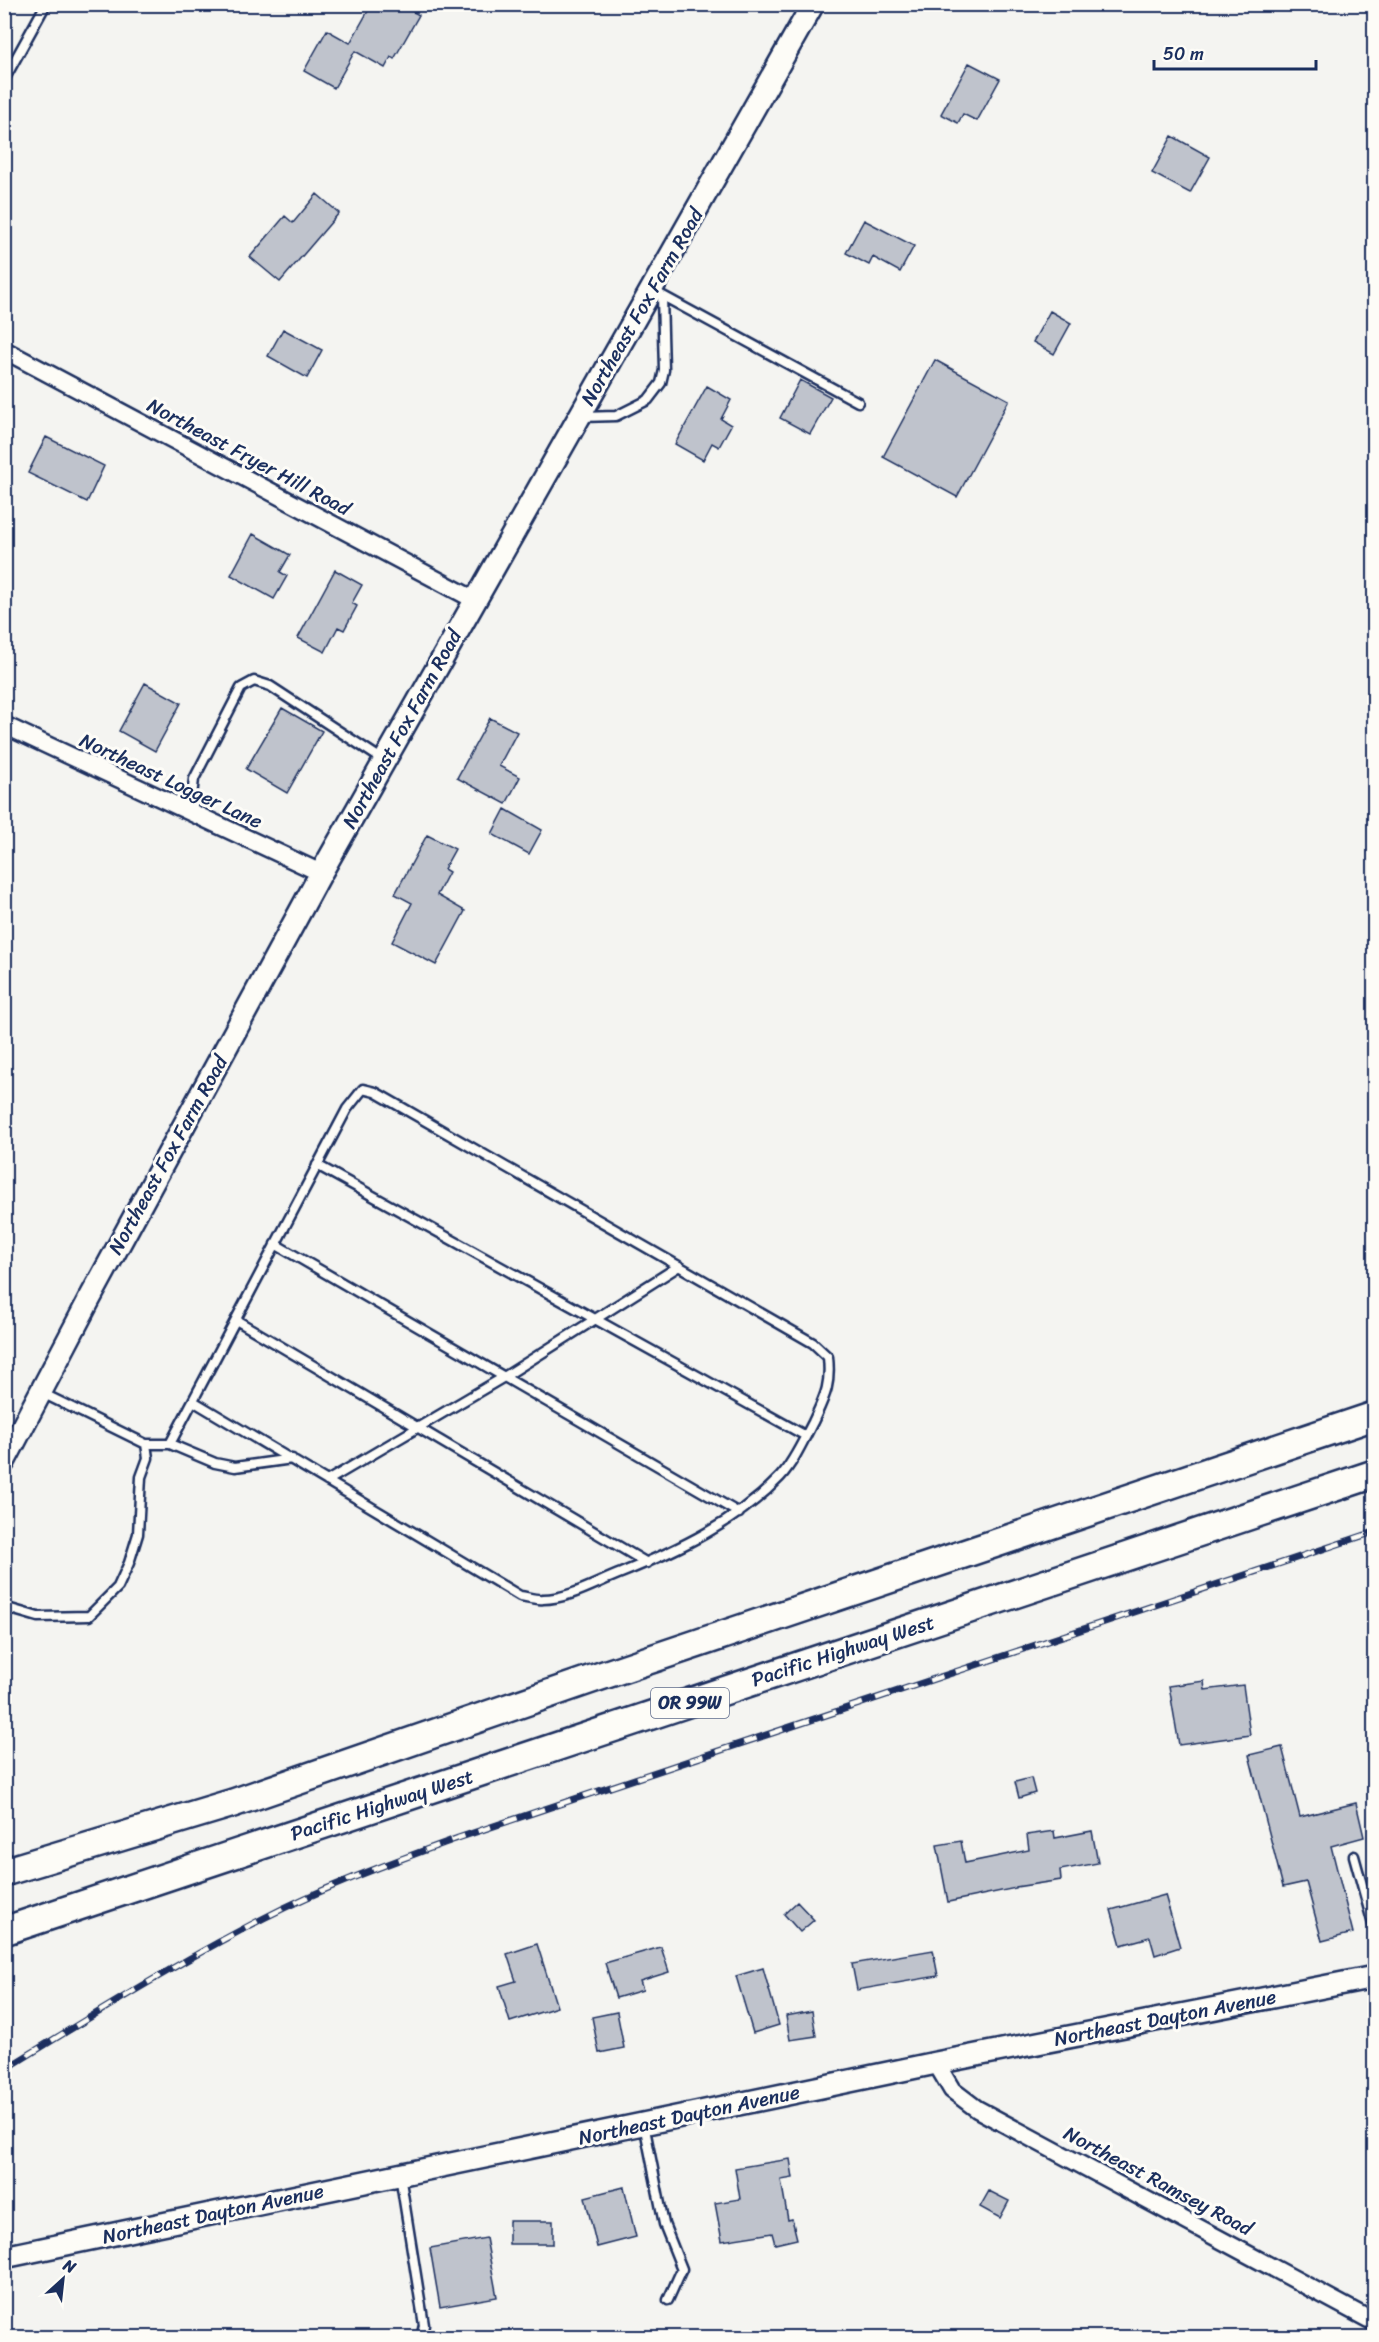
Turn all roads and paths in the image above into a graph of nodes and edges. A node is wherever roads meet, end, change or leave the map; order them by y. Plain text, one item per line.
1 (46, 4) edge
2 (813, 4) edge
3 (4, 80) edge
4 (657, 293) junction
5 (4, 351) edge
6 (858, 402) dead end
7 (579, 417) junction
8 (475, 600) junction
9 (4, 725) edge
10 (384, 761) junction
11 (194, 815) junction
12 (321, 873) junction
13 (317, 1165) junction
14 (275, 1244) junction
15 (679, 1266) junction
16 (596, 1319) junction
17 (236, 1320) junction
18 (504, 1377) junction
19 (40, 1392) junction
20 (193, 1401) junction
21 (1374, 1416) edge
22 (417, 1426) junction
23 (806, 1436) junction
24 (146, 1444) junction
25 (170, 1444) junction
26 (292, 1460) junction
27 (4, 1462) edge
28 (1374, 1474) edge
29 (327, 1481) junction
30 (739, 1514) junction
31 (647, 1563) junction
32 (4, 1606) edge
33 (1353, 1856) dead end
34 (4, 1872) edge
35 (1374, 1928) edge
36 (4, 1931) edge
37 (1374, 1977) edge
38 (936, 2063) junction
39 (644, 2124) junction
40 (400, 2175) junction
41 (4, 2257) edge
42 (669, 2300) dead end
43 (1374, 2322) edge
44 (421, 2337) edge

1 - 3 lane
2 - 4 street, Northeast Fox Farm Road
4 - 6 lane
4 - 7 street, Northeast Fox Farm Road
4 - 7 lane
5 - 8 street, Northeast Fryer Hill Road
7 - 8 street, Northeast Fox Farm Road
8 - 10 street, Northeast Fox Farm Road
9 - 11 street, Northeast Logger Lane
10 - 11 lane
10 - 12 street, Northeast Fox Farm Road
11 - 12 street, Northeast Logger Lane
12 - 19 street, Northeast Fox Farm Road
13 - 14 lane
13 - 15 lane
13 - 16 lane
14 - 17 lane
14 - 18 lane
15 - 16 lane
15 - 23 lane
16 - 18 lane
16 - 23 lane
17 - 20 lane
17 - 22 lane
18 - 22 lane
18 - 30 lane
19 - 24 lane
19 - 27 street, Northeast Fox Farm Road
20 - 25 lane
20 - 26 lane
21 - 34 main road, OR 99W
22 - 29 lane
22 - 31 lane
23 - 30 lane
24 - 25 lane
24 - 32 lane
25 - 26 lane
26 - 29 lane
28 - 36 main road, Pacific Highway West / OR 99W
29 - 31 lane
30 - 31 lane
33 - 35 lane
37 - 38 street, Northeast Dayton Avenue
38 - 39 street, Northeast Dayton Avenue
38 - 43 street, Northeast Ramsey Road
39 - 40 street, Northeast Dayton Avenue
39 - 42 lane
40 - 41 street, Northeast Dayton Avenue
40 - 44 lane

